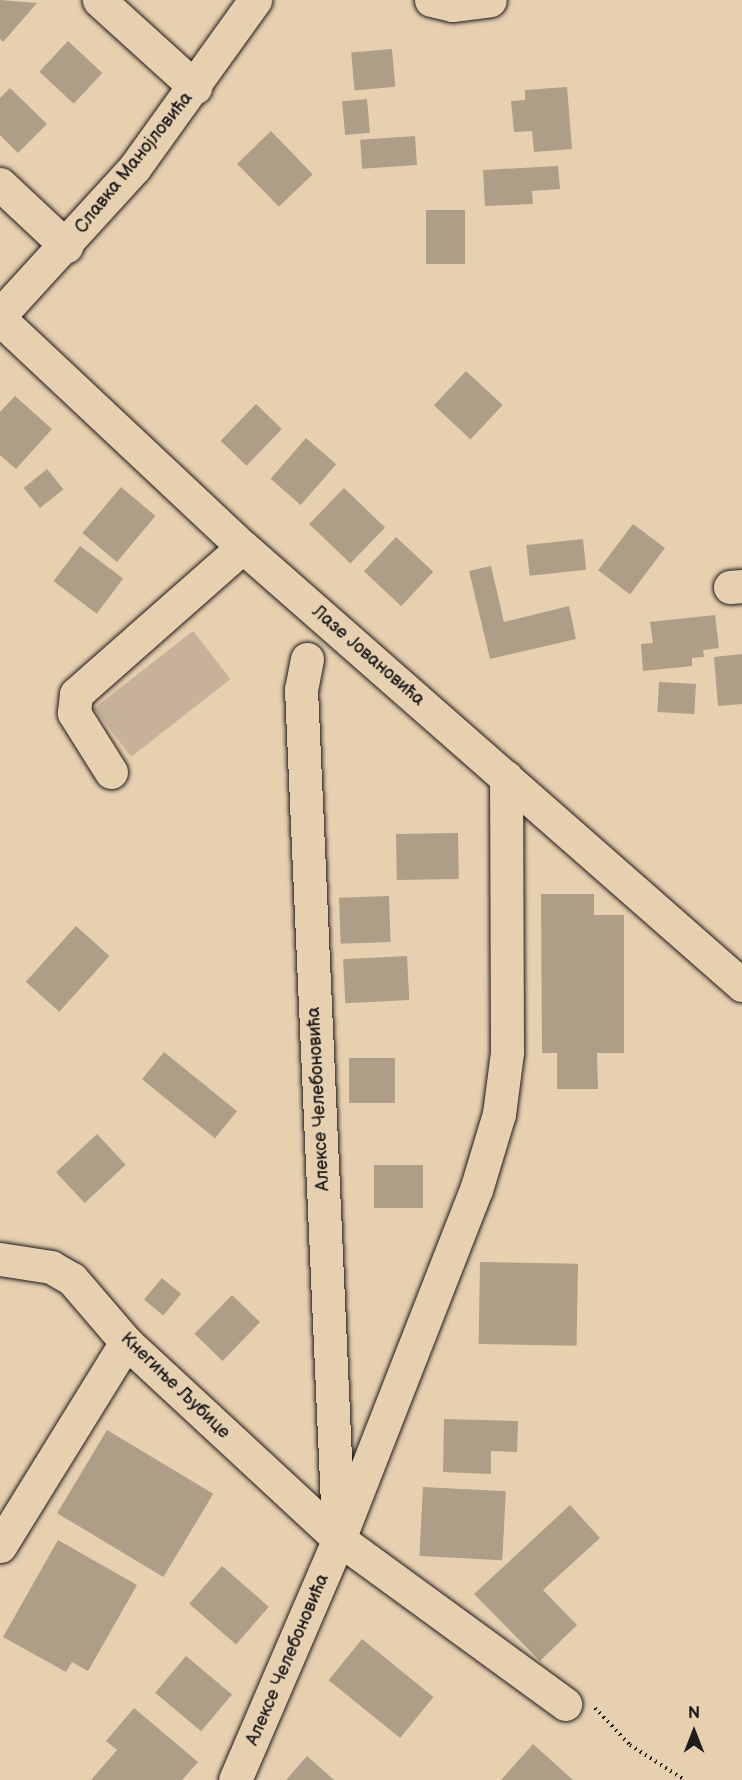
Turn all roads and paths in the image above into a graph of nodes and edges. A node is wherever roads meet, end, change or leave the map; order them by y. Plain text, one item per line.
1 (99, 0) edge
2 (255, 0) edge
3 (432, 0) edge
4 (490, 0) edge
5 (195, 87) junction
6 (0, 184) edge
7 (66, 246) junction
8 (0, 317) edge
9 (243, 547) junction
10 (307, 659) dead end
11 (111, 772) dead end
12 (506, 777) junction
13 (742, 985) edge
14 (0, 1259) edge
15 (126, 1342) junction
16 (339, 1539) junction
17 (0, 1546) edge
18 (565, 1704) joint
19 (235, 1780) edge
20 (685, 1780) edge

1 - 5 street
2 - 5 street, Славка Манојловића
3 - 4 street
5 - 7 street, Славка Манојловића
6 - 7 street
7 - 8 street, Славка Манојловића
8 - 9 street, Лазе Јовановића
9 - 11 street
9 - 12 street, Лазе Јовановића
10 - 16 street, Алексе Челебоновића
12 - 13 street, Лазе Јовановића
12 - 16 street, Алексе Челебоновића
14 - 15 street, Кнегиње Љубице
15 - 16 street, Кнегиње Љубице
15 - 17 street
16 - 18 street, Кнегиње Љубице
16 - 19 street, Алексе Челебоновића
18 - 20 path

